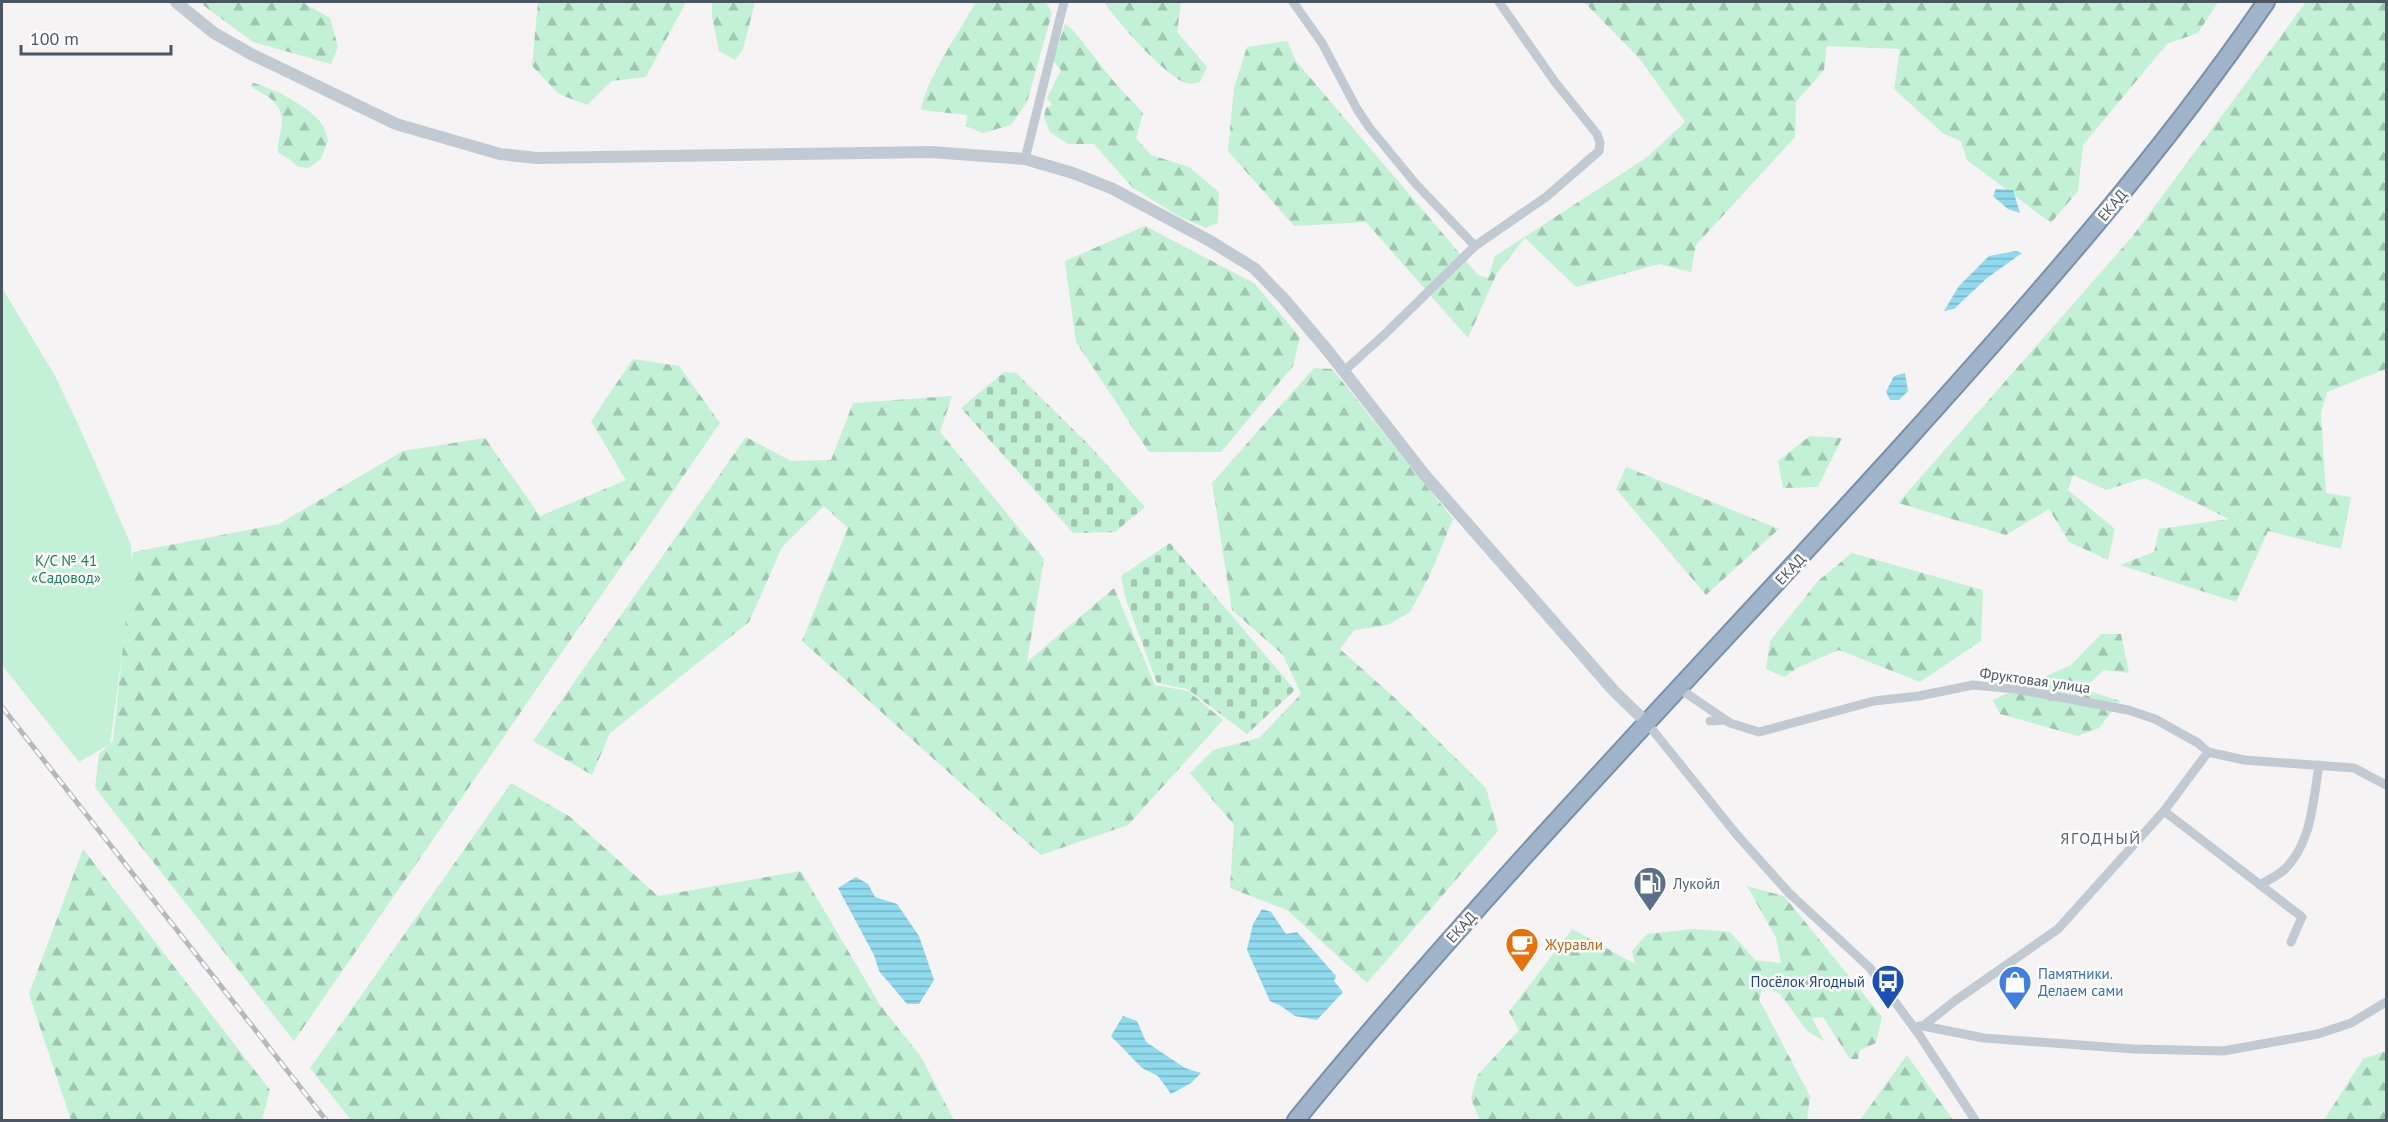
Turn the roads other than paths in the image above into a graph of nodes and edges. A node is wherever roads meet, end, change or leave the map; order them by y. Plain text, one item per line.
1 (176, 2) edge
2 (1064, 2) edge
3 (1293, 2) edge
4 (1499, 2) edge
5 (2266, 2) edge
6 (1025, 159) junction
7 (1475, 246) junction
8 (1344, 371) junction
9 (1680, 688) junction
10 (1725, 720) junction
11 (1710, 721) dead end
12 (1647, 723) junction
13 (2208, 752) junction
14 (2319, 765) junction
15 (2386, 785) edge
16 (2164, 812) junction
17 (2260, 885) junction
18 (2291, 942) dead end
19 (2386, 1002) edge
20 (1918, 1026) junction
21 (1296, 1120) edge
22 (1975, 1120) edge

1 - 6 street
2 - 6 street
3 - 7 street
4 - 7 street
5 - 9 highway, ЕКАД
6 - 8 street
7 - 8 street
8 - 12 street
9 - 10 street, Фруктовая улица
9 - 12 highway, ЕКАД
10 - 11 street
10 - 13 street, Фруктовая улица
12 - 20 street
12 - 21 highway, ЕКАД
13 - 14 street, Фруктовая улица
13 - 16 street
14 - 15 street, Фруктовая улица
14 - 17 street
16 - 17 street
16 - 20 street
17 - 18 street
19 - 20 street
20 - 22 street

